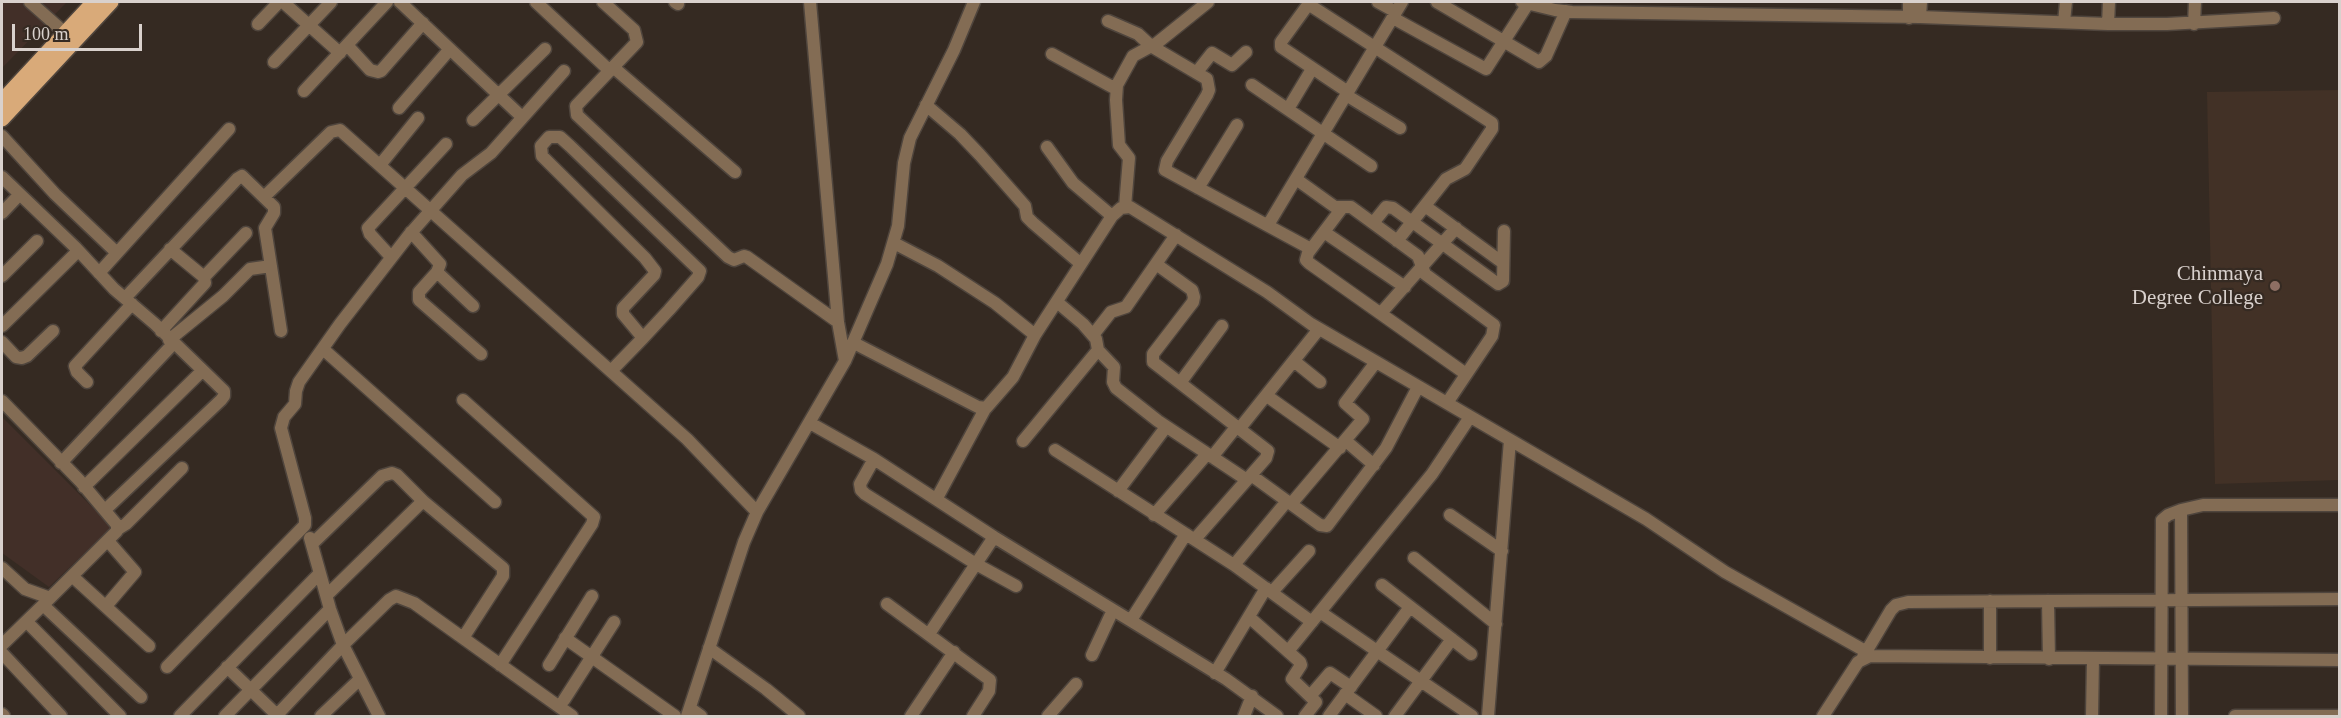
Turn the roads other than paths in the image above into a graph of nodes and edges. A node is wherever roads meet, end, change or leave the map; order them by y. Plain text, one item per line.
1 (30, 2) edge
2 (94, 2) edge
3 (111, 2) edge
4 (281, 2) edge
5 (331, 2) edge
6 (387, 2) edge
7 (400, 2) edge
8 (536, 2) edge
9 (603, 2) edge
10 (810, 2) edge
11 (974, 2) edge
12 (1208, 2) edge
13 (1378, 2) edge
14 (1437, 2) edge
15 (1527, 2) edge
16 (1909, 2) edge
17 (1920, 2) edge
18 (2066, 2) edge
19 (2109, 2) edge
20 (2194, 2) edge
21 (1309, 3) edge
22 (1728, 7) edge
23 (1571, 8) edge
24 (1773, 8) edge
25 (1397, 10) edge
26 (1914, 18) junction
27 (2274, 18) dead end
28 (1108, 21) dead end
29 (2064, 22) junction
30 (423, 23) junction
31 (258, 24) dead end
32 (2108, 24) junction
33 (2194, 24) junction
34 (309, 25) junction
35 (65, 33) junction
36 (1505, 42) junction
37 (1151, 46) junction
38 (1376, 46) junction
39 (343, 49) junction
40 (450, 49) junction
41 (545, 49) dead end
42 (1246, 52) dead end
43 (1052, 54) dead end
44 (274, 62) dead end
45 (612, 69) junction
46 (1312, 69) junction
47 (564, 71) dead end
48 (1197, 72) junction
49 (1252, 85) dead end
50 (1116, 89) junction
51 (304, 91) dead end
52 (1347, 93) junction
53 (500, 96) junction
54 (2, 101) edge
55 (926, 105) junction
56 (399, 108) dead end
57 (1288, 110) junction
58 (522, 117) junction
59 (2, 118) edge
60 (418, 118) dead end
61 (473, 120) dead end
62 (1237, 125) dead end
63 (1400, 128) dead end
64 (229, 129) dead end
65 (1323, 133) junction
66 (2, 136) edge
67 (446, 144) dead end
68 (1047, 147) dead end
69 (380, 165) junction
70 (1371, 166) dead end
71 (735, 172) dead end
72 (2, 177) edge
73 (1296, 179) junction
74 (406, 187) junction
75 (1198, 188) junction
76 (20, 195) junction
77 (264, 196) junction
78 (1425, 206) junction
79 (1125, 207) junction
80 (1342, 208) junction
81 (432, 210) junction
82 (2, 213) edge
83 (1112, 216) junction
84 (1412, 222) junction
85 (1373, 223) junction
86 (1268, 225) junction
87 (1456, 228) junction
88 (1324, 231) junction
89 (1504, 231) dead end
90 (411, 232) junction
91 (246, 233) dead end
92 (1176, 235) junction
93 (37, 241) dead end
94 (1397, 241) junction
95 (894, 243) junction
96 (1442, 244) junction
97 (170, 249) junction
98 (1311, 249) junction
99 (78, 251) junction
100 (117, 253) junction
101 (391, 257) junction
102 (1503, 263) junction
103 (1081, 264) junction
104 (1156, 264) junction
105 (271, 266) junction
106 (1423, 267) junction
107 (437, 272) junction
108 (99, 273) junction
109 (2, 276) edge
110 (204, 277) junction
111 (1405, 286) junction
112 (128, 301) junction
113 (1056, 302) junction
114 (473, 306) dead end
115 (1381, 313) junction
116 (838, 322) junction
117 (2, 326) edge
118 (1222, 326) dead end
119 (1319, 329) junction
120 (53, 331) dead end
121 (281, 332) dead end
122 (1093, 335) junction
123 (1035, 336) junction
124 (168, 338) junction
125 (643, 338) junction
126 (2, 342) edge
127 (854, 343) junction
128 (323, 349) junction
129 (1098, 350) junction
130 (481, 354) dead end
131 (1294, 361) junction
132 (844, 362) junction
133 (1376, 362) junction
134 (201, 371) junction
135 (611, 371) junction
136 (1466, 374) junction
137 (87, 382) dead end
138 (1320, 382) dead end
139 (1179, 383) junction
140 (1418, 387) junction
141 (1267, 396) junction
142 (463, 400) dead end
143 (2, 402) edge
144 (1447, 403) junction
145 (985, 409) junction
146 (1470, 417) junction
147 (810, 423) junction
148 (1166, 426) junction
149 (1238, 427) junction
150 (1510, 440) junction
151 (1023, 441) dead end
152 (1343, 444) junction
153 (1055, 450) dead end
154 (1210, 455) junction
155 (874, 459) junction
156 (61, 463) junction
157 (1374, 465) junction
158 (182, 468) dead end
159 (1249, 477) junction
160 (84, 487) junction
161 (1118, 491) junction
162 (937, 498) junction
163 (423, 501) junction
164 (495, 502) dead end
165 (1289, 502) junction
166 (2340, 505) edge
167 (105, 510) junction
168 (2181, 510) junction
169 (757, 512) junction
170 (1154, 515) junction
171 (1450, 515) dead end
172 (305, 525) junction
173 (118, 529) junction
174 (994, 537) junction
175 (1191, 537) junction
176 (108, 541) junction
177 (312, 544) junction
178 (1502, 550) junction
179 (1309, 551) dead end
180 (1414, 558) dead end
181 (976, 564) junction
182 (1234, 565) junction
183 (2, 568) edge
184 (320, 573) junction
185 (72, 576) junction
186 (1382, 585) dead end
187 (1016, 586) dead end
188 (1269, 590) junction
189 (327, 595) junction
190 (592, 596) dead end
191 (2340, 599) edge
192 (2181, 600) junction
193 (1990, 601) junction
194 (2048, 601) junction
195 (2161, 601) junction
196 (47, 602) junction
197 (887, 604) dead end
198 (106, 606) junction
199 (1410, 607) junction
200 (330, 609) junction
201 (1113, 610) junction
202 (1249, 617) junction
203 (1316, 617) junction
204 (1131, 620) junction
205 (27, 622) junction
206 (615, 622) dead end
207 (1496, 624) junction
208 (929, 634) junction
209 (463, 638) junction
210 (565, 638) junction
211 (1452, 639) junction
212 (2, 645) edge
213 (343, 645) junction
214 (149, 646) dead end
215 (709, 648) junction
216 (1289, 650) junction
217 (1377, 651) junction
218 (954, 652) junction
219 (2, 653) edge
220 (1471, 654) dead end
221 (1092, 655) dead end
222 (1865, 655) junction
223 (592, 657) junction
224 (1990, 658) junction
225 (2049, 659) junction
226 (2092, 659) junction
227 (2160, 659) junction
228 (2182, 659) junction
229 (2340, 660) edge
230 (500, 665) junction
231 (549, 665) dead end
232 (167, 667) dead end
233 (227, 667) junction
234 (1215, 673) junction
235 (360, 679) junction
236 (1420, 681) junction
237 (1076, 684) dead end
238 (250, 690) junction
239 (1348, 691) junction
240 (1311, 695) junction
241 (1252, 696) junction
242 (141, 697) dead end
243 (564, 700) dead end
244 (688, 712) edge
245 (1309, 715) edge
246 (119, 716) edge
247 (277, 716) edge
248 (2307, 716) edge
249 (2340, 716) edge
250 (61, 717) edge
251 (180, 717) edge
252 (225, 717) edge
253 (321, 717) edge
254 (379, 717) edge
255 (572, 717) edge
256 (675, 717) edge
257 (701, 717) edge
258 (799, 717) edge
259 (911, 717) edge
260 (973, 717) edge
261 (1048, 717) edge
262 (1244, 717) edge
263 (1277, 717) edge
264 (1329, 717) edge
265 (1376, 717) edge
266 (1395, 717) edge
267 (1472, 717) edge
268 (1488, 717) edge
269 (1823, 717) edge
270 (2092, 717) edge
271 (2161, 717) edge
272 (2182, 717) edge
273 (2235, 717) edge

1 - 35 street
2 - 35 main road
3 - 59 main road
4 - 31 street
4 - 34 street
5 - 34 street
6 - 39 street
7 - 30 street
8 - 45 street
9 - 45 street
10 - 116 street
11 - 55 street
12 - 37 street
13 - 25 street
14 - 36 street
15 - 23 street
15 - 36 street
16 - 26 street
17 - 26 street
18 - 29 street
19 - 32 street
20 - 33 street
21 - 38 street
21 - 46 street
22 - 23 street
22 - 24 street
23 - 36 street
24 - 26 street
25 - 36 street
25 - 38 street
26 - 29 street
27 - 33 street
28 - 37 street
29 - 32 street
30 - 39 street
30 - 40 street
32 - 33 street
34 - 39 street
34 - 44 street
35 - 54 main road
37 - 48 street
37 - 50 street
38 - 52 street
38 - 78 street
39 - 51 street
40 - 53 street
40 - 56 street
41 - 53 street
42 - 48 street
43 - 50 street
45 - 71 street
45 - 116 street
46 - 52 street
46 - 57 street
47 - 58 street
48 - 75 street
49 - 57 street
50 - 79 street
52 - 63 street
52 - 65 street
53 - 58 street
53 - 61 street
55 - 95 street
55 - 103 street
57 - 65 street
58 - 81 street
60 - 69 street
62 - 75 street
64 - 100 street
65 - 70 street
65 - 73 street
66 - 100 street
67 - 74 street
68 - 83 street
69 - 74 street
69 - 77 street
72 - 76 street
73 - 80 street
73 - 86 street
74 - 81 street
74 - 101 street
75 - 86 street
76 - 82 street
76 - 99 street
77 - 97 street
77 - 105 street
78 - 84 street
78 - 87 street
79 - 83 street
79 - 92 street
80 - 85 street
80 - 88 street
81 - 90 street
81 - 135 street
83 - 103 street
84 - 85 street
84 - 94 street
84 - 96 street
85 - 94 street
86 - 98 street
87 - 96 street
87 - 102 street
88 - 98 street
88 - 111 street
89 - 102 street
90 - 101 street
90 - 107 street
91 - 110 street
92 - 104 street
92 - 119 street
93 - 109 street
94 - 106 street
95 - 123 street
95 - 127 street
96 - 102 street
96 - 106 street
97 - 110 street
97 - 112 street
98 - 115 street
99 - 108 street
99 - 117 street
100 - 108 street
101 - 128 street
103 - 113 street
104 - 122 street
104 - 139 street
105 - 121 street
105 - 124 street
106 - 111 street
106 - 136 street
107 - 114 street
107 - 130 street
108 - 112 street
110 - 124 street
111 - 115 street
112 - 124 street
112 - 137 street
113 - 122 street
113 - 123 street
115 - 136 street
116 - 132 street
118 - 139 street
119 - 131 street
119 - 133 street
120 - 126 street
122 - 129 street
123 - 145 street
124 - 134 street
124 - 156 street
125 - 125 street
125 - 135 street
127 - 132 street
127 - 145 street
128 - 164 street
128 - 172 street
129 - 148 street
129 - 151 street
131 - 138 street
131 - 141 street
132 - 147 street
133 - 140 street
133 - 152 street
134 - 160 street
134 - 167 street
135 - 169 street
136 - 144 street
139 - 149 street
140 - 144 street
140 - 157 street
141 - 149 street
141 - 152 street
142 - 230 street
143 - 156 street
144 - 146 street
145 - 162 street
146 - 150 street
146 - 203 street
147 - 155 street
147 - 169 street
148 - 154 street
148 - 161 street
149 - 154 street
149 - 159 street
150 - 178 street
150 - 222 street
152 - 157 street
152 - 165 street
153 - 161 street
154 - 159 street
154 - 170 street
155 - 162 street
155 - 181 street
156 - 160 street
157 - 165 street
158 - 173 street
159 - 165 street
159 - 175 street
160 - 167 street
161 - 170 street
162 - 174 street
163 - 177 street
163 - 189 street
163 - 209 street
165 - 182 street
166 - 168 street
167 - 173 street
168 - 192 street
168 - 195 street
169 - 215 street
170 - 175 street
171 - 178 street
172 - 177 street
172 - 232 street
173 - 176 street
174 - 181 street
174 - 201 street
175 - 182 street
175 - 204 street
176 - 185 street
176 - 198 street
177 - 184 street
178 - 207 street
179 - 188 street
180 - 207 street
181 - 187 street
181 - 208 street
182 - 188 street
183 - 196 street
184 - 189 street
184 - 233 street
185 - 196 street
185 - 198 street
186 - 199 street
188 - 202 street
188 - 203 street
189 - 200 street
190 - 210 street
191 - 192 street
192 - 195 street
192 - 228 street
193 - 194 street
193 - 222 street
193 - 224 street
194 - 195 street
194 - 225 street
195 - 227 street
196 - 205 street
196 - 242 street
197 - 208 street
198 - 214 street
199 - 211 street
199 - 217 street
200 - 213 street
200 - 238 street
201 - 204 street
201 - 221 street
202 - 216 street
202 - 234 street
203 - 216 street
203 - 217 street
204 - 234 street
205 - 212 street
205 - 246 street
206 - 223 street
207 - 268 street
208 - 218 street
209 - 213 street
209 - 230 street
210 - 223 street
210 - 231 street
211 - 220 street
211 - 236 street
213 - 235 street
213 - 247 street
215 - 244 street
215 - 258 street
216 - 240 street
217 - 236 street
217 - 239 street
218 - 259 street
218 - 260 street
219 - 250 street
222 - 224 street
222 - 269 street
223 - 243 street
223 - 256 street
224 - 225 street
225 - 226 street
226 - 227 street
226 - 270 street
227 - 228 street
227 - 271 street
228 - 229 street
228 - 272 street
230 - 255 street
233 - 238 street
233 - 251 street
234 - 241 street
235 - 253 street
235 - 254 street
236 - 266 street
236 - 267 street
237 - 261 street
238 - 247 street
238 - 252 street
239 - 240 street
239 - 264 street
239 - 265 street
240 - 245 street
241 - 262 street
241 - 263 street
244 - 257 street
248 - 249 street
248 - 273 street

